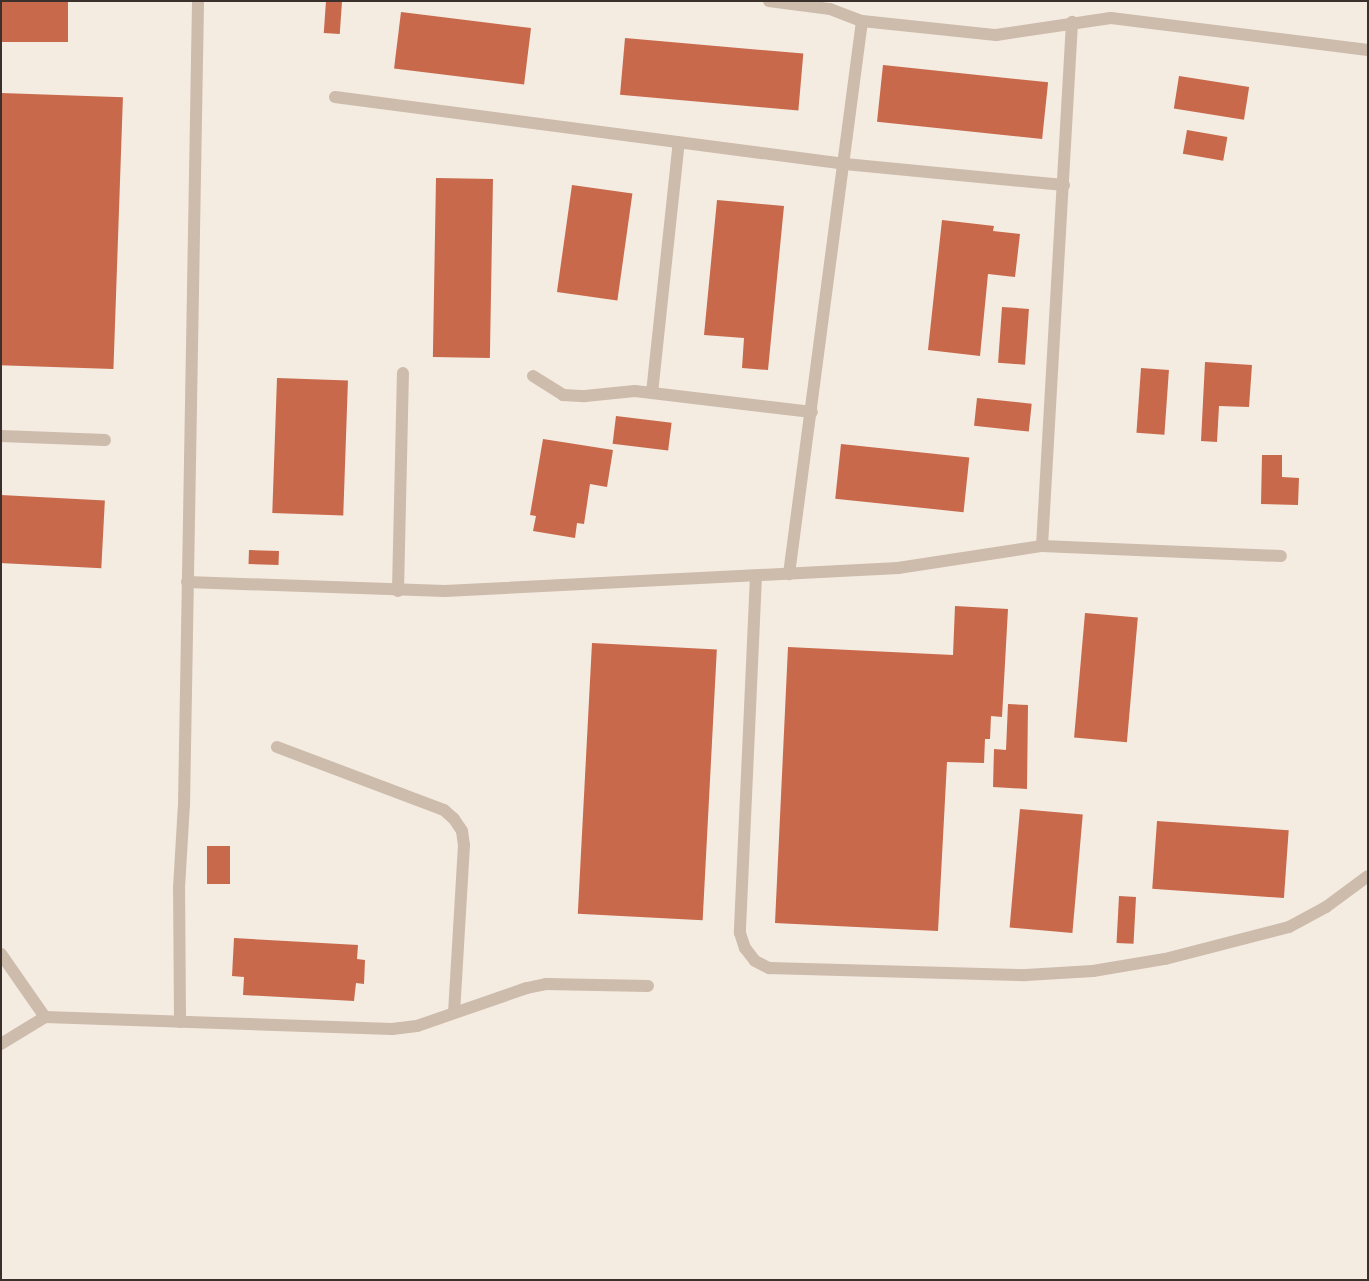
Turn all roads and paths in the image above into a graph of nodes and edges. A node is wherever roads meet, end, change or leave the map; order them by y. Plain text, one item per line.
1 (198, 1) edge
2 (769, 1) edge
3 (862, 21) junction
4 (1072, 22) junction
5 (1368, 50) edge
6 (335, 97) dead end
7 (679, 142) junction
8 (845, 164) junction
9 (1064, 185) junction
10 (403, 373) dead end
11 (533, 376) dead end
12 (652, 393) junction
13 (812, 412) junction
14 (1, 436) edge
15 (105, 440) dead end
16 (1042, 546) junction
17 (1281, 556) dead end
18 (790, 574) junction
19 (756, 576) junction
20 (187, 582) junction
21 (398, 592) junction
22 (277, 747) dead end
23 (1368, 876) edge
24 (1, 954) edge
25 (648, 986) dead end
26 (454, 1013) junction
27 (45, 1017) junction
28 (180, 1022) junction
29 (1, 1044) edge

1 - 20 lane
2 - 3 lane
3 - 4 lane
3 - 8 lane
4 - 5 lane
4 - 9 lane
6 - 7 lane
7 - 8 lane
7 - 12 lane
8 - 9 lane
8 - 13 lane
9 - 16 lane
10 - 21 lane
11 - 12 lane
12 - 13 lane
13 - 18 lane
14 - 15 lane
16 - 17 lane
16 - 18 lane
18 - 19 lane
19 - 21 lane
19 - 23 lane
20 - 21 lane
20 - 28 lane
22 - 26 lane
24 - 27 lane
25 - 26 lane
26 - 28 lane
27 - 28 lane
27 - 29 lane

